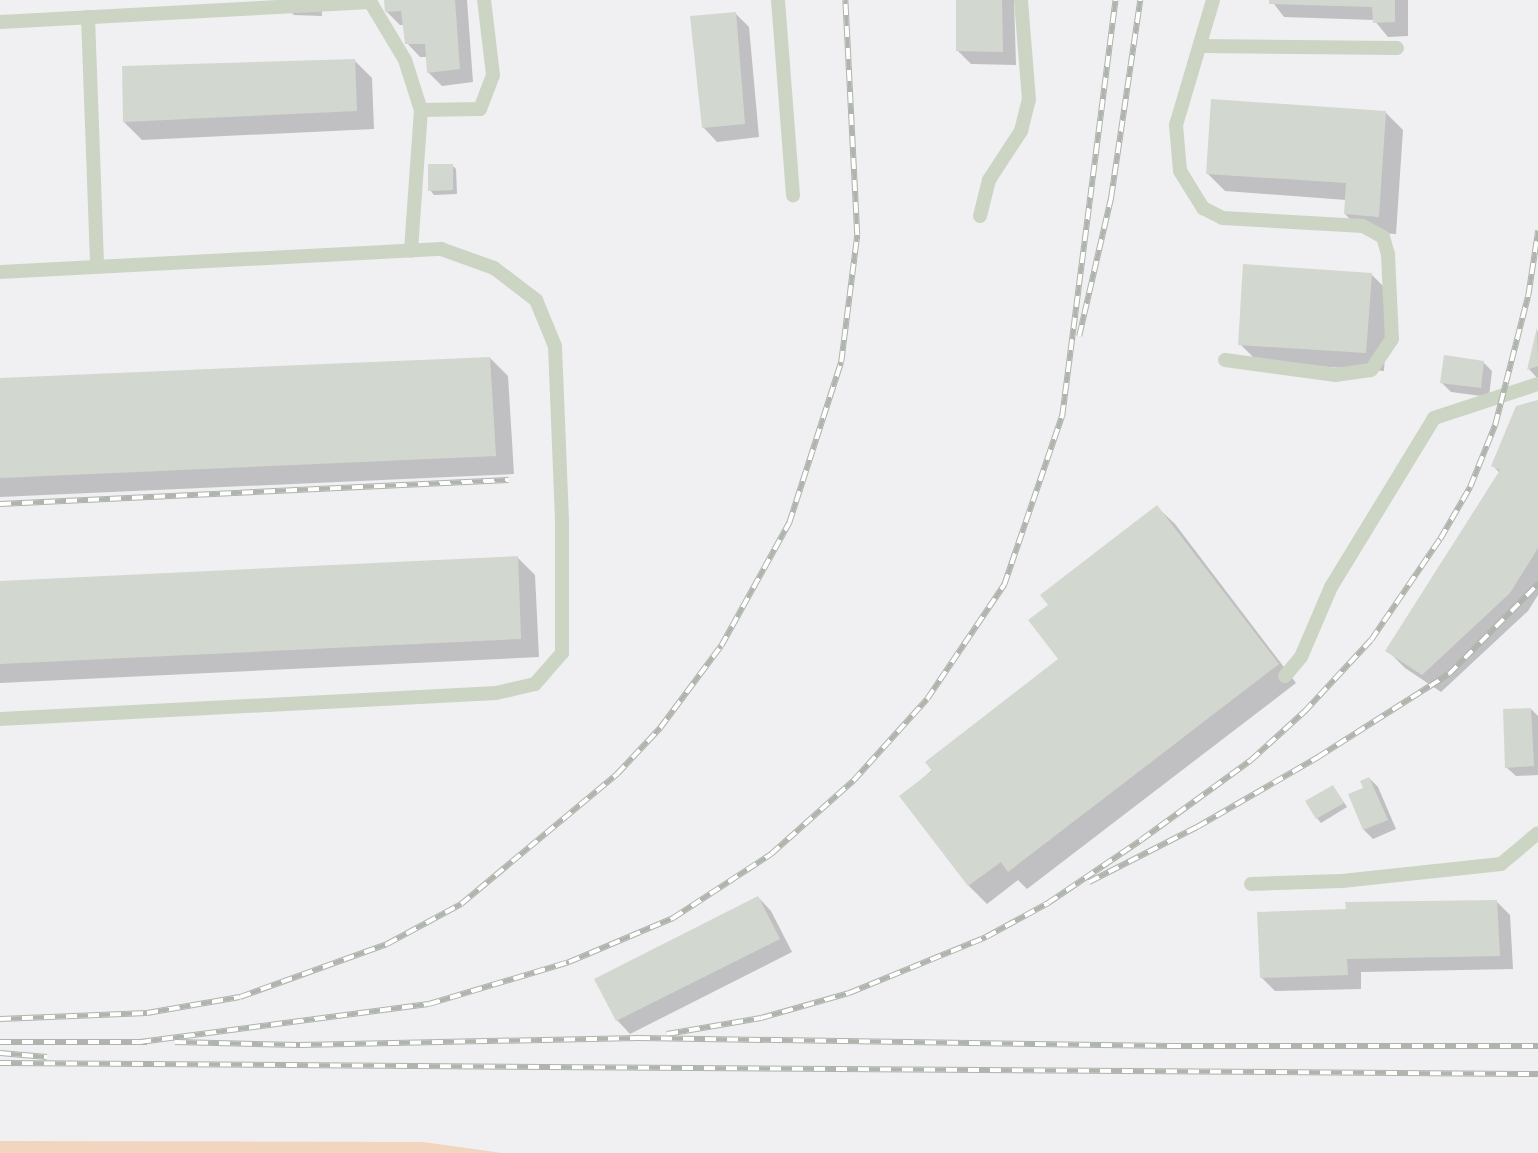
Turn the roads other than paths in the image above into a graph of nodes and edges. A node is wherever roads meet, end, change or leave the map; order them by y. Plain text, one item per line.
1 (484, 0) edge
2 (778, 0) edge
3 (1021, 0) edge
4 (1213, 0) edge
5 (369, 1) edge
6 (88, 17) junction
7 (0, 22) edge
8 (1200, 46) junction
9 (1397, 48) dead end
10 (421, 110) junction
11 (793, 194) dead end
12 (980, 216) dead end
13 (411, 251) junction
14 (97, 266) junction
15 (0, 272) edge
16 (1225, 360) dead end
17 (1538, 384) edge
18 (1284, 676) dead end
19 (0, 719) edge
20 (1538, 832) edge
21 (1251, 884) dead end

1 - 10 lane
2 - 11 lane
3 - 12 lane
4 - 8 lane
5 - 6 lane
5 - 10 lane
6 - 7 lane
6 - 14 lane
8 - 9 lane
8 - 16 lane
10 - 13 lane
13 - 14 lane
13 - 19 lane
14 - 15 lane
17 - 18 lane
20 - 21 lane

